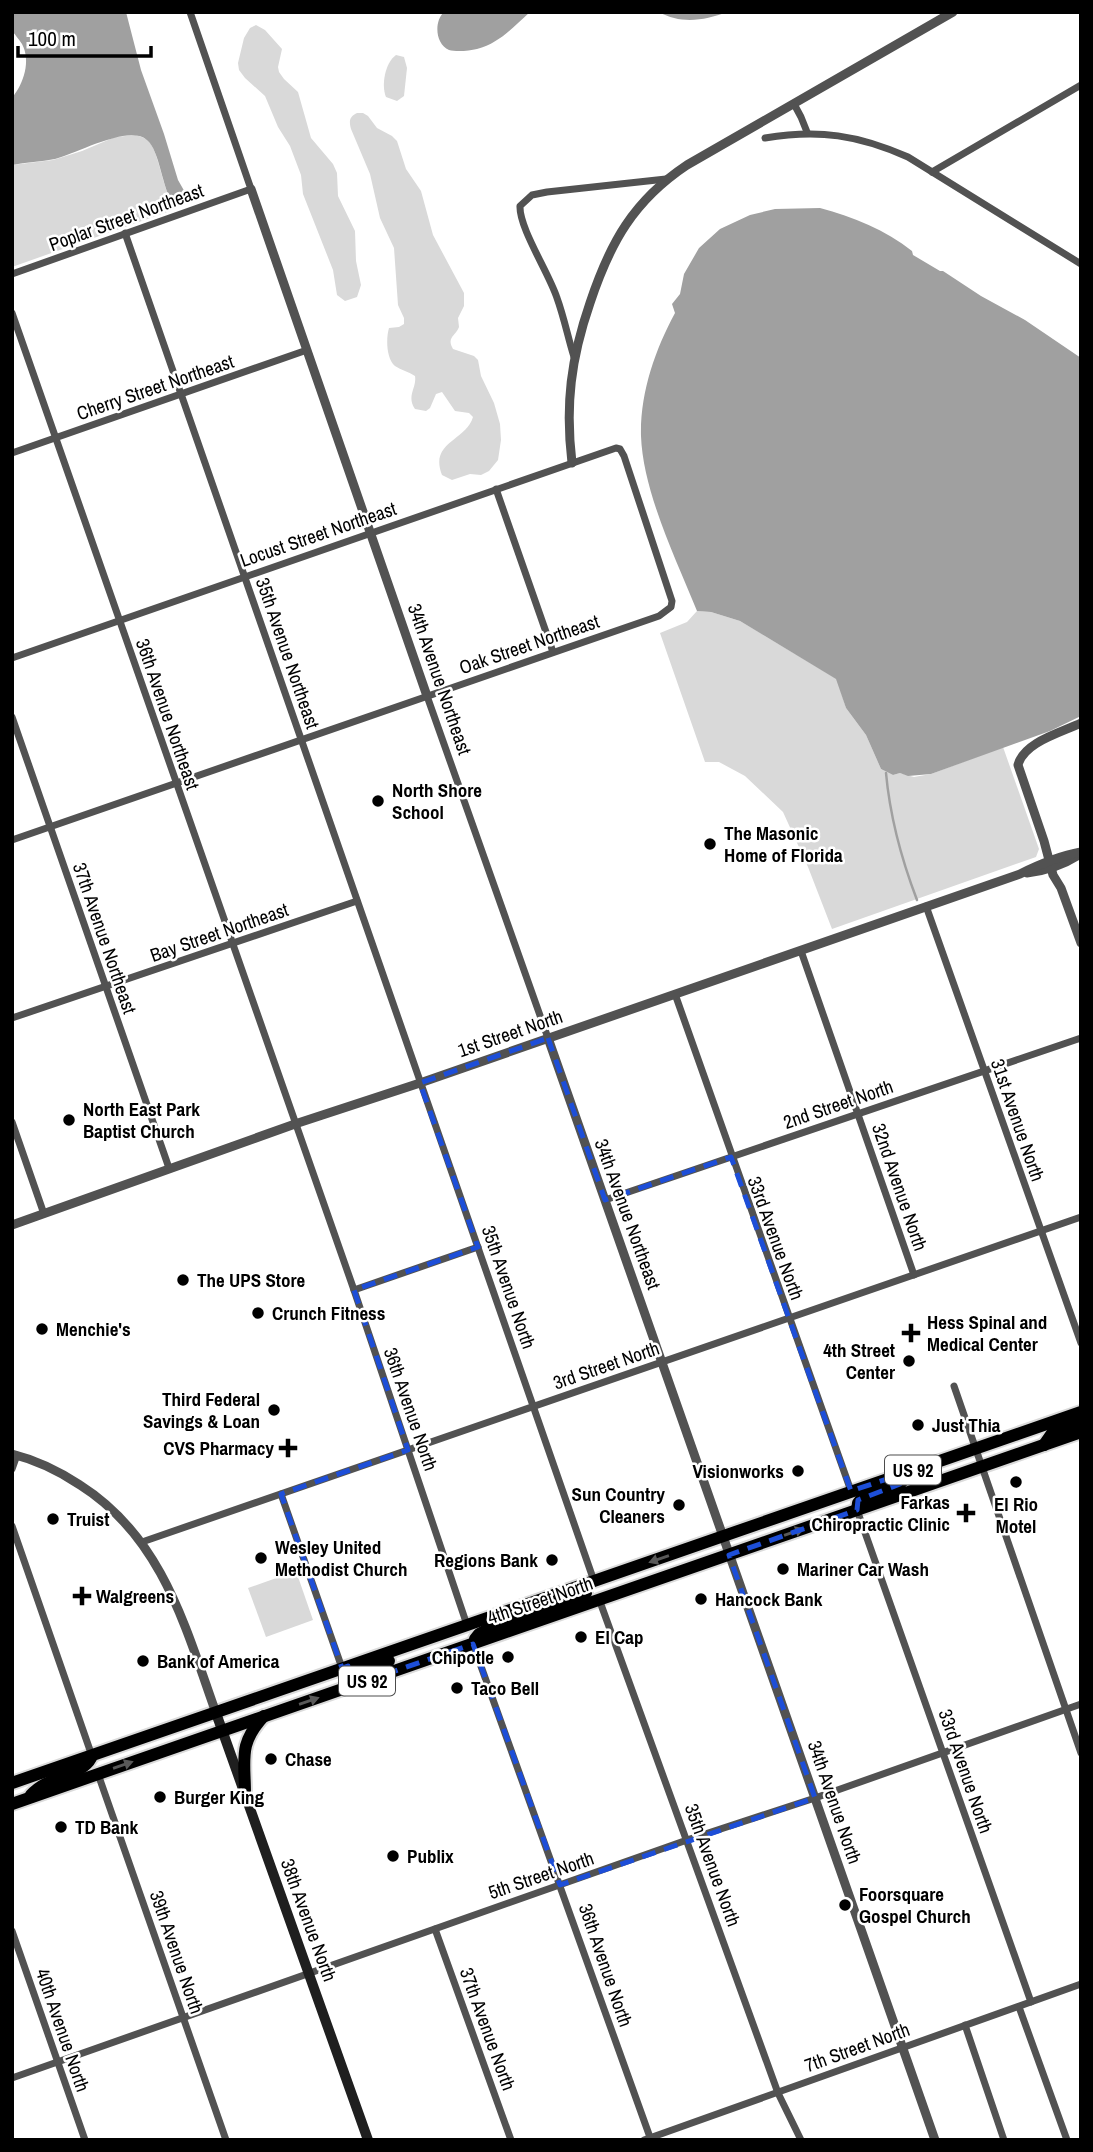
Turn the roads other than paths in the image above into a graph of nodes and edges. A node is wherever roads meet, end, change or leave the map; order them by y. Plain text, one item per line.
1 (190, 12) edge
2 (953, 12) edge
3 (1081, 85) edge
4 (794, 104) junction
5 (807, 132) junction
6 (765, 138) dead end
7 (932, 172) junction
8 (666, 179) junction
9 (251, 189) junction
10 (125, 233) junction
11 (1079, 261) edge
12 (12, 274) edge
13 (12, 313) edge
14 (307, 350) junction
15 (573, 357) junction
16 (182, 395) junction
17 (56, 438) junction
18 (12, 453) edge
19 (572, 463) junction
20 (496, 489) junction
21 (371, 532) junction
22 (245, 576) junction
23 (659, 615) joint
24 (119, 620) junction
25 (553, 652) junction
26 (12, 658) edge
27 (427, 696) junction
28 (12, 717) edge
29 (1081, 723) edge
30 (302, 740) junction
31 (176, 784) junction
32 (50, 826) junction
33 (12, 840) edge
34 (1081, 853) edge
35 (1053, 863) junction
36 (357, 901) junction
37 (926, 906) junction
38 (1081, 943) edge
39 (232, 944) junction
40 (800, 951) junction
41 (106, 987) junction
42 (675, 995) junction
43 (12, 1018) edge
44 (548, 1038) junction
45 (1081, 1038) edge
46 (984, 1071) junction
47 (421, 1083) junction
48 (858, 1114) junction
49 (12, 1122) edge
50 (295, 1125) junction
51 (731, 1157) junction
52 (169, 1168) junction
53 (605, 1200) junction
54 (44, 1214) junction
55 (1081, 1217) edge
56 (12, 1225) edge
57 (1040, 1231) junction
58 (478, 1247) junction
59 (914, 1275) junction
60 (354, 1290) junction
61 (789, 1318) junction
62 (1081, 1343) edge
63 (663, 1362) junction
64 (954, 1386) dead end
65 (534, 1407) junction
66 (1081, 1412) edge
67 (1081, 1422) edge
68 (1081, 1432) edge
69 (1044, 1445) junction
70 (976, 1448) junction
71 (408, 1450) junction
72 (15, 1454) edge
73 (982, 1467) junction
74 (12, 1469) edge
75 (911, 1471) junction
76 (851, 1491) junction
77 (281, 1494) junction
78 (858, 1510) junction
79 (12, 1526) edge
80 (723, 1536) junction
81 (142, 1542) junction
82 (729, 1555) junction
83 (594, 1581) junction
84 (599, 1599) junction
85 (467, 1625) junction
86 (416, 1643) junction
87 (473, 1644) junction
88 (342, 1668) junction
89 (349, 1687) junction
90 (1081, 1704) edge
91 (1065, 1710) junction
92 (216, 1713) junction
93 (264, 1716) junction
94 (222, 1730) junction
95 (943, 1753) junction
96 (1081, 1753) edge
97 (92, 1756) junction
98 (98, 1774) junction
99 (12, 1783) edge
100 (244, 1794) junction
101 (29, 1798) junction
102 (815, 1798) junction
103 (12, 1804) edge
104 (687, 1840) junction
105 (561, 1885) junction
106 (435, 1929) junction
107 (12, 1931) edge
108 (309, 1973) junction
109 (1081, 1984) edge
110 (1031, 2002) junction
111 (1019, 2007) junction
112 (183, 2017) junction
113 (965, 2025) junction
114 (902, 2047) junction
115 (57, 2062) junction
116 (12, 2078) edge
117 (778, 2093) junction
118 (648, 2139) edge
119 (85, 2140) edge
120 (226, 2140) edge
121 (369, 2140) edge
122 (511, 2140) edge
123 (801, 2140) edge
124 (935, 2140) edge
125 (1004, 2140) edge
126 (1067, 2140) edge

1 - 9 street, 34th Avenue Northeast
2 - 4 street
3 - 7 street
4 - 5 street
4 - 8 street
5 - 6 street
5 - 7 street
7 - 11 street
8 - 15 street
8 - 15 street
9 - 10 street, Poplar Street Northeast
9 - 14 street, 34th Avenue Northeast
10 - 12 street, Poplar Street Northeast
10 - 16 street, 35th Avenue Northeast
13 - 17 street, 36th Avenue Northeast
14 - 16 street, Cherry Street Northeast
14 - 21 street, 34th Avenue Northeast
15 - 19 street
16 - 17 street, Cherry Street Northeast
16 - 22 street, 35th Avenue Northeast
17 - 18 street, Cherry Street Northeast
17 - 24 street, 36th Avenue Northeast
19 - 20 street, Locust Street Northeast
19 - 23 street, Locust Street Northeast
20 - 21 street, Locust Street Northeast
20 - 25 street
21 - 22 street, Locust Street Northeast
21 - 27 street, 34th Avenue Northeast
22 - 24 street, Locust Street Northeast
22 - 30 street, 35th Avenue Northeast
23 - 25 street, Oak Street Northeast
24 - 26 street, Locust Street Northeast
24 - 31 street, 36th Avenue Northeast
25 - 27 street, Oak Street Northeast
27 - 30 street, Oak Street Northeast
27 - 44 street, 34th Avenue Northeast
28 - 32 street, 37th Avenue Northeast
29 - 35 street
30 - 31 street, Oak Street Northeast
30 - 36 street, 35th Avenue Northeast
31 - 32 street, Oak Street Northeast
31 - 39 street, 36th Avenue Northeast
32 - 33 street, Oak Street Northeast
32 - 41 street, 37th Avenue Northeast
34 - 35 street, 1st Street North
35 - 37 street, 1st Street North
35 - 38 street
36 - 39 street, Bay Street Northeast
36 - 47 street, 35th Avenue Northeast
37 - 40 street, 1st Street North
37 - 46 street, 31st Avenue North
39 - 41 street, Bay Street Northeast
39 - 50 street, 36th Avenue Northeast
40 - 42 street, 1st Street North
40 - 48 street, 32nd Avenue North
41 - 43 street, Bay Street Northeast
41 - 52 street, 37th Avenue Northeast
42 - 44 street, 1st Street North
42 - 51 street, 33rd Avenue North
44 - 47 street, 1st Street North
44 - 53 street, 34th Avenue Northeast
45 - 46 street, 2nd Street North
46 - 48 street, 2nd Street North
46 - 57 street, 31st Avenue North
47 - 50 street, 1st Street North
47 - 58 street, 35th Avenue North
48 - 51 street, 2nd Street North
48 - 59 street, 32nd Avenue North
49 - 54 street
50 - 52 street, 1st Street North
50 - 60 street, 36th Avenue North
51 - 53 street, 2nd Street North
51 - 61 street, 33rd Avenue North
52 - 54 street, 1st Street North
53 - 63 street, 34th Avenue Northeast
54 - 56 street, 1st Street North
55 - 57 street, 3rd Street North
57 - 59 street, 3rd Street North
57 - 62 street, 31st Avenue North
58 - 60 street
58 - 65 street, 35th Avenue North
59 - 61 street, 3rd Street North
60 - 71 street, 36th Avenue North
61 - 63 street, 3rd Street North
61 - 76 street, 33rd Avenue North
63 - 65 street, 3rd Street North
63 - 80 street, 34th Avenue Northeast
64 - 70 street
65 - 71 street, 3rd Street North
65 - 83 street, 35th Avenue North
66 - 70 main road, 4th Street North / US 92
67 - 69 main road
68 - 69 main road, 4th Street North / US 92
69 - 73 main road, 4th Street North / US 92
70 - 73 street
70 - 75 main road, 4th Street North / US 92
71 - 77 street, 3rd Street North
71 - 85 street, 36th Avenue North
72 - 74 street
72 - 81 street
73 - 78 main road, 4th Street North / US 92
73 - 91 street
75 - 76 main road, 4th Street North / US 92
75 - 78 main road
76 - 80 main road, 4th Street North / US 92
77 - 81 street, 3rd Street North
77 - 88 street
82 -> 78 main road, 4th Street North / US 92
78 - 95 street, 33rd Avenue North
79 - 97 street
80 - 82 street, 34th Avenue Northeast
80 -> 83 main road, 4th Street North / US 92
81 - 92 street
82 - 84 main road, 4th Street North / US 92
82 - 102 street, 34th Avenue North
83 - 85 main road, 4th Street North / US 92
83 - 87 main road
84 - 87 main road, 4th Street North / US 92
84 - 104 street, 35th Avenue North
85 - 86 main road, 4th Street North / US 92
86 - 88 main road, 4th Street North / US 92
86 - 89 main road
87 - 89 main road, 4th Street North / US 92
87 - 105 street, 36th Avenue North
88 - 92 main road, 4th Street North / US 92
93 -> 89 main road, 4th Street North / US 92
90 - 91 street, 5th Street North
91 - 95 street, 5th Street North
91 - 96 street
92 - 94 main road, 38th Avenue North
92 - 97 main road, 4th Street North / US 92
93 - 94 main road, 4th Street North / US 92
93 - 100 main road
98 -> 94 main road, 4th Street North / US 92
94 - 100 main road, 38th Avenue North
95 - 102 street, 5th Street North
95 - 110 street, 33rd Avenue North
97 - 99 main road, 4th Street North / US 92
97 - 101 main road
98 - 101 main road, 4th Street North / US 92
98 - 112 street, 39th Avenue North
100 - 108 main road, 38th Avenue North
101 - 103 main road, 4th Street North / US 92
102 - 104 street, 5th Street North
102 - 114 street, 34th Avenue North
104 - 105 street, 5th Street North
104 - 117 street, 35th Avenue North
105 - 106 street, 5th Street North
105 - 118 street, 36th Avenue North
106 - 108 street, 5th Street North
106 - 122 street, 37th Avenue North
107 - 115 street, 40th Avenue North
108 - 112 street, 5th Street North
108 - 121 main road, 38th Avenue North
109 - 110 street, 7th Street North
110 - 111 street, 7th Street North
111 - 113 street, 7th Street North
111 - 126 street
112 - 115 street, 5th Street North
112 - 120 street, 39th Avenue North
113 - 114 street, 7th Street North
113 - 125 street
114 - 117 street, 7th Street North
114 - 124 street, 34th Avenue North
115 - 116 street, 5th Street North
115 - 119 street, 40th Avenue North
117 - 118 street, 7th Street North
117 - 123 street, 35th Avenue North

